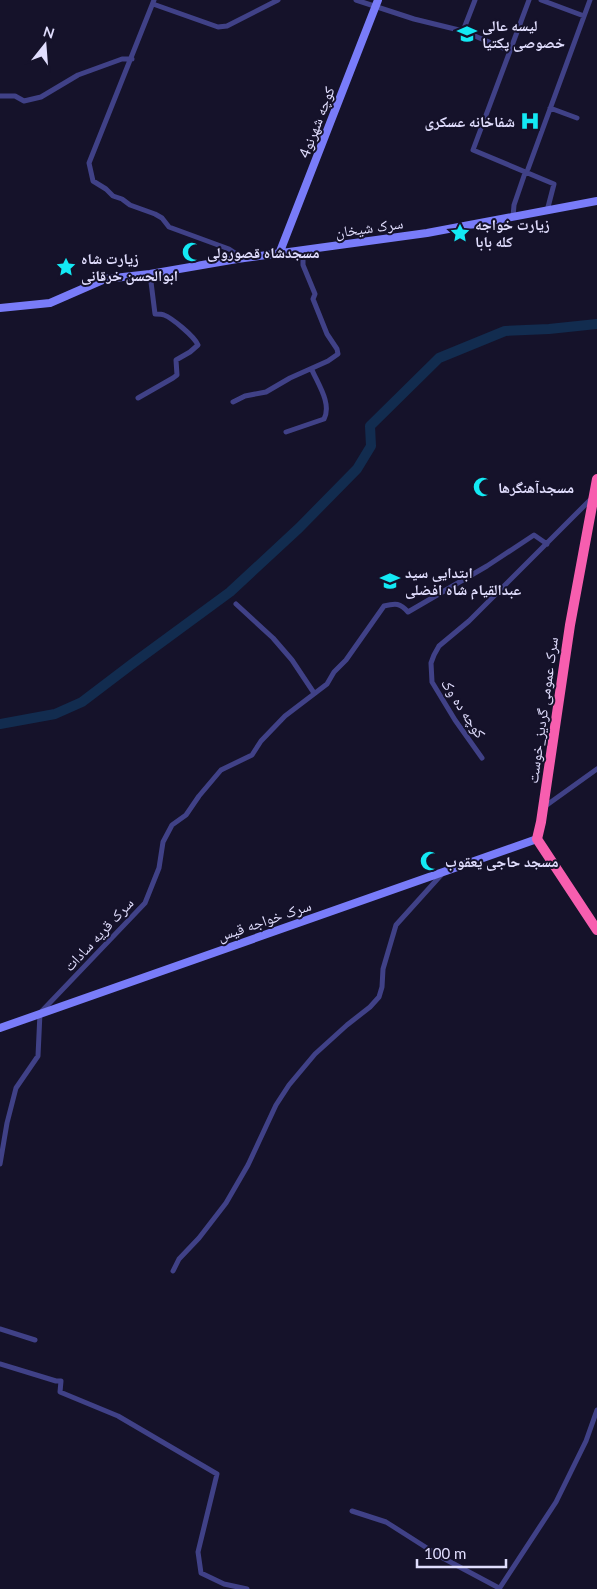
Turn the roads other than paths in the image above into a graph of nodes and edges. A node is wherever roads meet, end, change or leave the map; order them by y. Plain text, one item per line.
1 (278, 0) edge
2 (356, 0) edge
3 (475, 0) edge
4 (529, 0) edge
5 (541, 0) edge
6 (590, 0) edge
7 (153, 2) edge
8 (376, 4) edge
9 (584, 16) junction
10 (463, 31) junction
11 (510, 51) junction
12 (132, 59) junction
13 (0, 96) edge
14 (550, 108) junction
15 (577, 118) dead end
16 (527, 171) junction
17 (597, 201) edge
18 (547, 211) junction
19 (513, 217) junction
20 (303, 250) junction
21 (279, 254) junction
22 (237, 259) junction
23 (150, 274) junction
24 (0, 308) edge
25 (312, 370) junction
26 (138, 398) dead end
27 (233, 402) dead end
28 (286, 432) dead end
29 (597, 479) edge
30 (594, 496) junction
31 (547, 544) junction
32 (236, 604) dead end
33 (314, 693) junction
34 (482, 758) dead end
35 (597, 769) edge
36 (543, 808) junction
37 (537, 839) junction
38 (444, 871) junction
39 (597, 930) edge
40 (40, 1014) junction
41 (0, 1028) edge
42 (0, 1164) edge
43 (173, 1271) dead end
44 (0, 1329) edge
45 (35, 1340) dead end
46 (0, 1364) edge
47 (597, 1410) edge
48 (352, 1511) dead end
49 (247, 1589) edge
50 (499, 1589) edge

1 - 7 street
2 - 8 street
3 - 10 street
4 - 11 street
5 - 9 street
6 - 9 street
7 - 12 street
8 - 10 street
8 - 21 street, کوچه شهرنو4
9 - 14 street
10 - 11 street
11 - 16 street
12 - 13 street
12 - 22 street
14 - 15 street
14 - 16 street
16 - 18 street
16 - 19 street
17 - 18 street, سرک شیخان
18 - 19 street, سرک شیخان
19 - 20 street, سرک شیخان
20 - 21 street, سرک شیخان
20 - 25 street
21 - 22 street, سرک شیخان
22 - 23 street, سرک شیخان
23 - 24 street, سرک شیخان
23 - 26 street
25 - 27 street
25 - 28 street
29 - 30 highway, سرک عمومی گردیز_خوست
30 - 31 street, کوچه ده وک
30 - 36 highway, سرک عمومی گردیز_خوست
31 - 33 street, سرک قریه سادات
31 - 34 street, کوچه ده وک
32 - 33 street
33 - 40 street, سرک قریه سادات
35 - 36 street
36 - 37 highway, سرک عمومی گردیز_خوست
37 - 38 street, سرک خواجه قیس
37 - 39 highway
38 - 40 street, سرک خواجه قیس
38 - 43 street
40 - 41 street, سرک خواجه قیس
40 - 42 street
44 - 45 street
46 - 49 street
47 - 50 street
48 - 50 street

